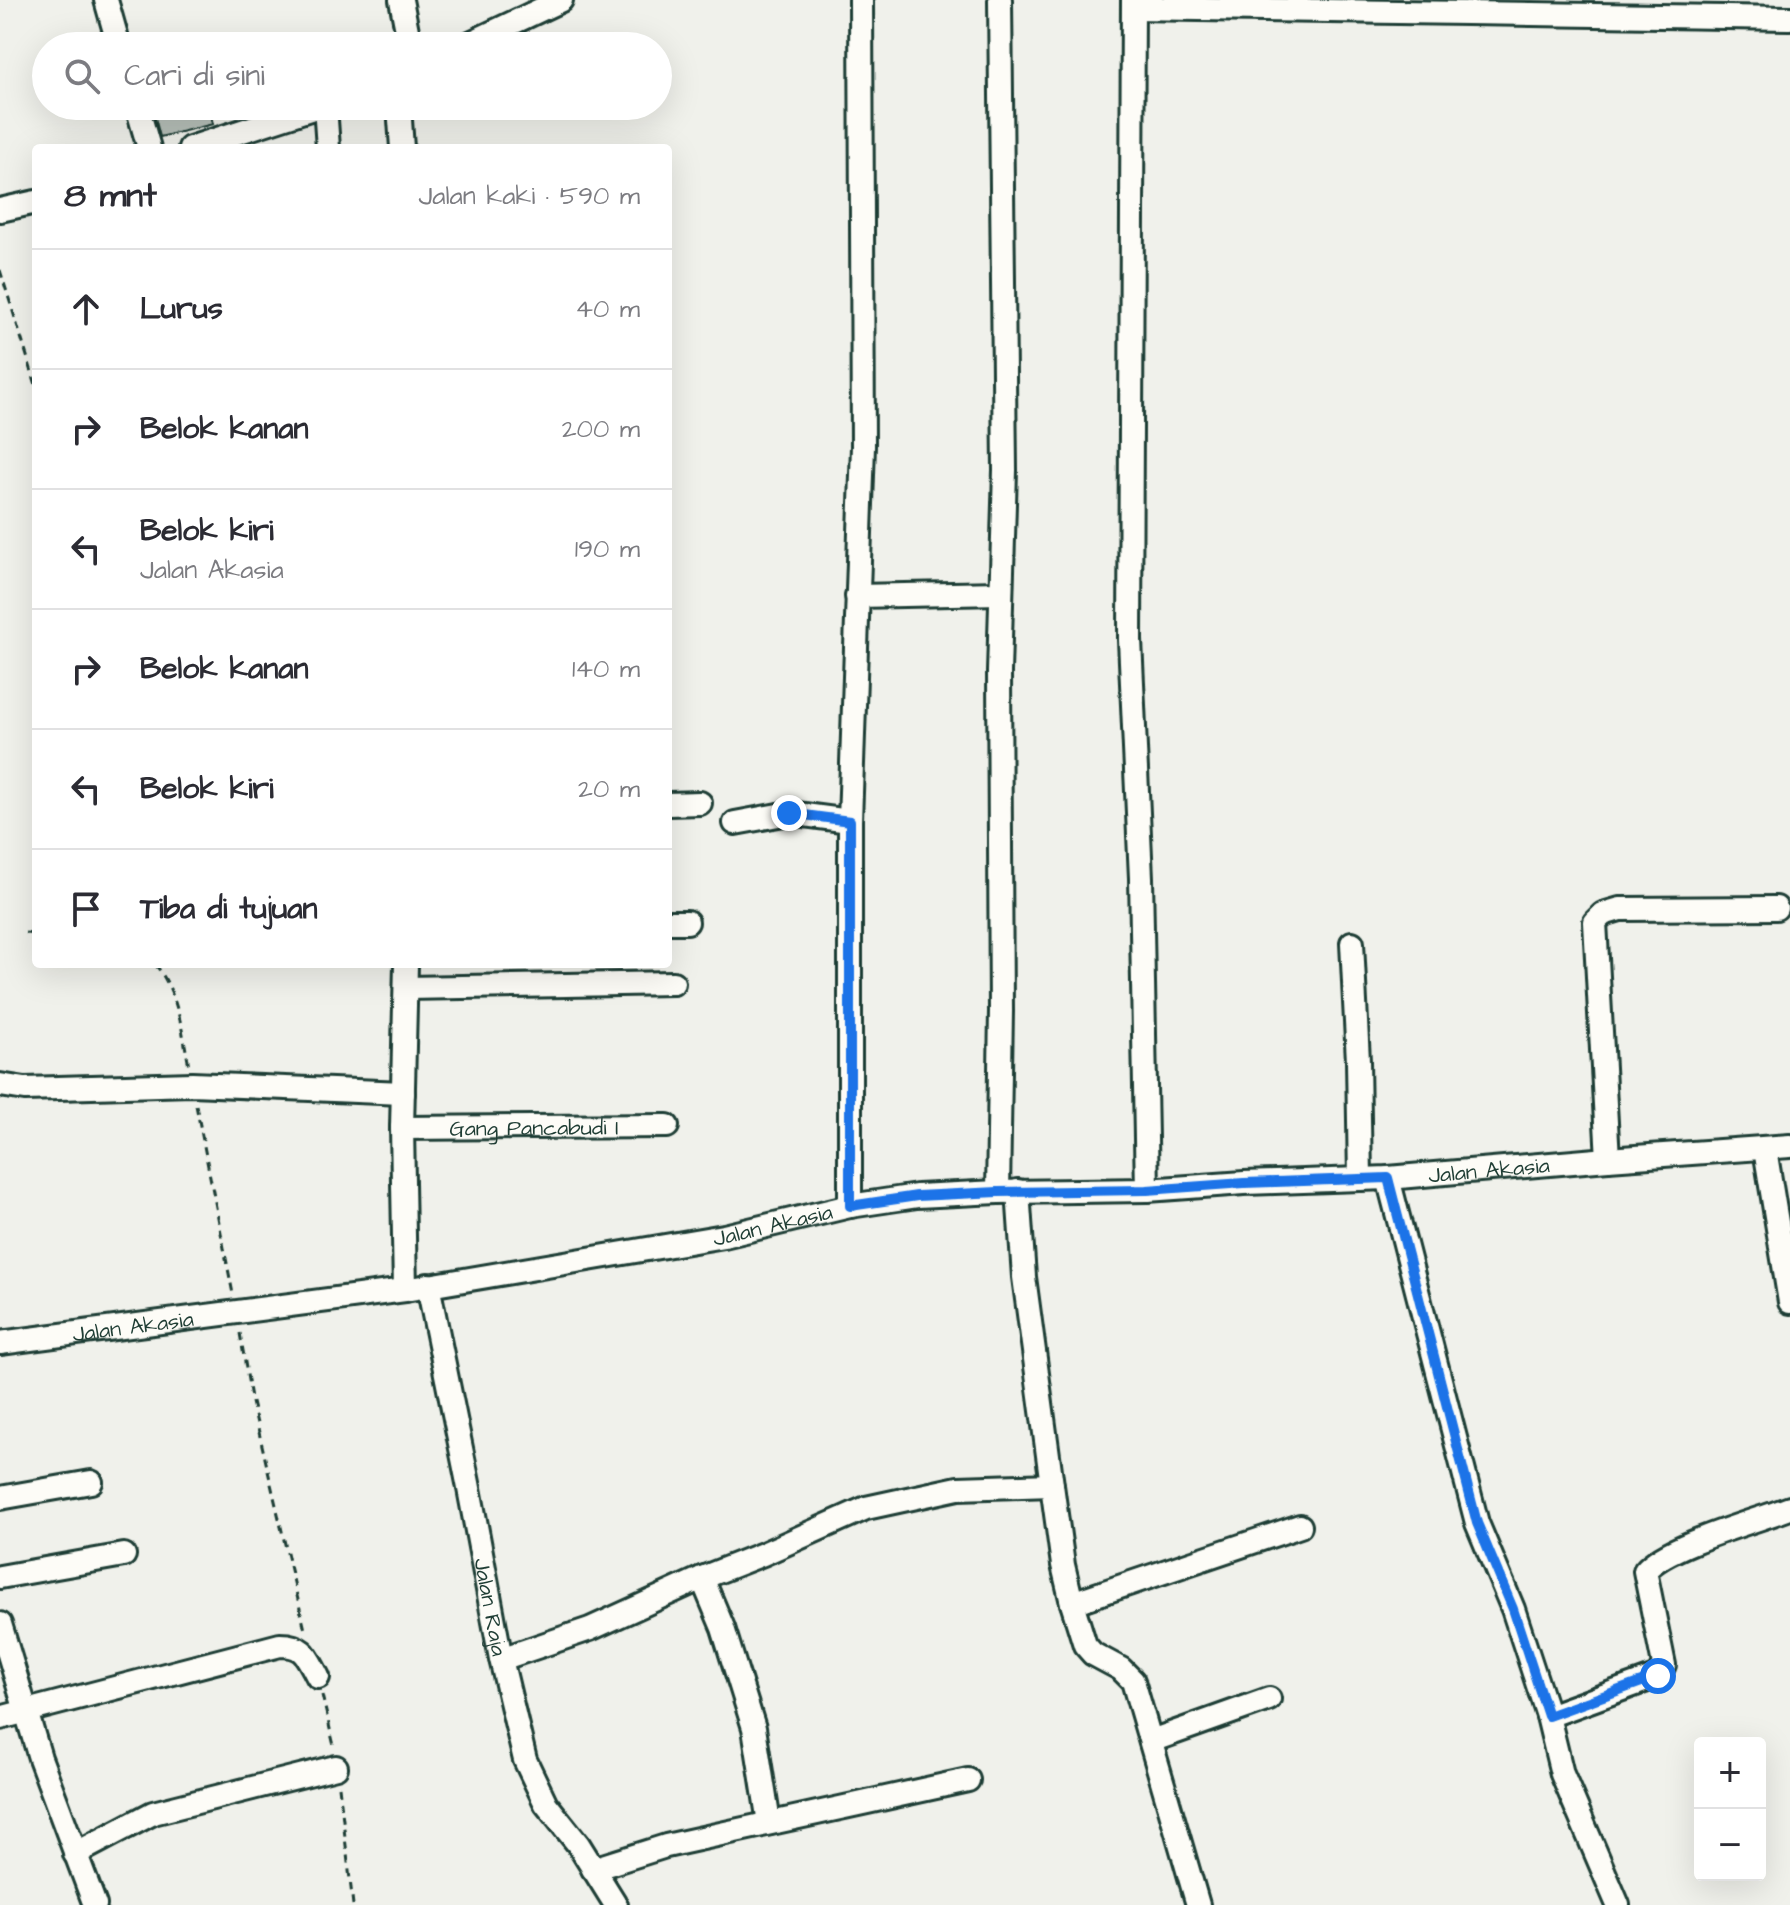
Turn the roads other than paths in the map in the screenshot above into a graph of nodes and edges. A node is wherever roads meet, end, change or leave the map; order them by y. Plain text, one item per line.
1 (106, 0) edge
2 (401, 0) edge
3 (561, 0) edge
4 (861, 0) edge
5 (1000, 0) edge
6 (1133, 4) edge
7 (1790, 18) edge
8 (115, 32) edge
9 (407, 32) edge
10 (494, 32) edge
11 (141, 120) edge
12 (278, 120) edge
13 (324, 120) edge
14 (400, 120) edge
15 (148, 144) edge
16 (203, 144) edge
17 (327, 144) edge
18 (402, 144) edge
19 (32, 206) edge
20 (0, 210) edge
21 (1000, 593) junction
22 (857, 596) junction
23 (700, 803) dead end
24 (672, 804) edge
25 (850, 821) junction
26 (735, 823) dead end
27 (1776, 908) dead end
28 (1352, 943) dead end
29 (406, 968) edge
30 (673, 983) dead end
31 (406, 988) junction
32 (0, 1085) edge
33 (403, 1093) junction
34 (667, 1126) dead end
35 (402, 1128) junction
36 (1790, 1146) edge
37 (1765, 1149) junction
38 (1608, 1159) junction
39 (1388, 1178) junction
40 (1360, 1179) junction
41 (1147, 1190) junction
42 (1008, 1192) junction
43 (850, 1206) junction
44 (428, 1285) junction
45 (405, 1290) junction
46 (1790, 1302) edge
47 (0, 1343) edge
48 (91, 1482) dead end
49 (1052, 1485) junction
50 (0, 1498) edge
51 (1790, 1508) edge
52 (1300, 1526) dead end
53 (124, 1555) dead end
54 (0, 1577) edge
55 (702, 1578) junction
56 (1072, 1603) junction
57 (0, 1624) edge
58 (501, 1659) junction
59 (318, 1677) road end
60 (1269, 1699) dead end
61 (25, 1712) junction
62 (1548, 1716) junction
63 (0, 1718) edge
64 (1151, 1741) junction
65 (336, 1767) road end
66 (968, 1780) dead end
67 (769, 1823) junction
68 (75, 1854) junction
69 (593, 1869) junction
70 (95, 1905) edge
71 (616, 1905) edge
72 (1198, 1905) edge
73 (1618, 1905) edge

1 - 8 street
2 - 9 street
3 - 10 street
4 - 22 street
5 - 21 street
6 - 7 street
6 - 41 street
11 - 15 street
12 - 16 street
13 - 17 street
14 - 18 street
19 - 20 street
21 - 22 street
21 - 42 street
22 - 25 street
23 - 24 street
25 - 26 street
25 - 43 street
27 - 38 street
28 - 40 street
29 - 31 street
30 - 31 street
31 - 33 street
32 - 33 street
33 - 35 street
34 - 35 street, Gang Pancabudi I
35 - 45 street
36 - 37 street, Jalan Akasia
37 - 38 street, Jalan Akasia
37 - 46 street
38 - 39 street, Jalan Akasia
39 - 40 street, Jalan Akasia
39 - 62 street
40 - 41 street, Jalan Akasia
41 - 42 street, Jalan Akasia
42 - 43 street, Jalan Akasia
42 - 49 street
43 - 44 street, Jalan Akasia
44 - 45 street, Jalan Akasia
44 - 58 street, Jalan Raja
45 - 47 street, Jalan Akasia
48 - 50 street
49 - 55 street
49 - 56 street
51 - 62 street
52 - 56 street
53 - 54 street
55 - 58 street
55 - 67 street
56 - 64 street
57 - 61 street
58 - 69 street, Jalan Raja
59 - 61 street
60 - 64 street
61 - 63 street
61 - 68 street
62 - 73 street
64 - 72 street
65 - 68 street
66 - 67 street
67 - 69 street
68 - 70 street
69 - 71 street, Jalan Raja

